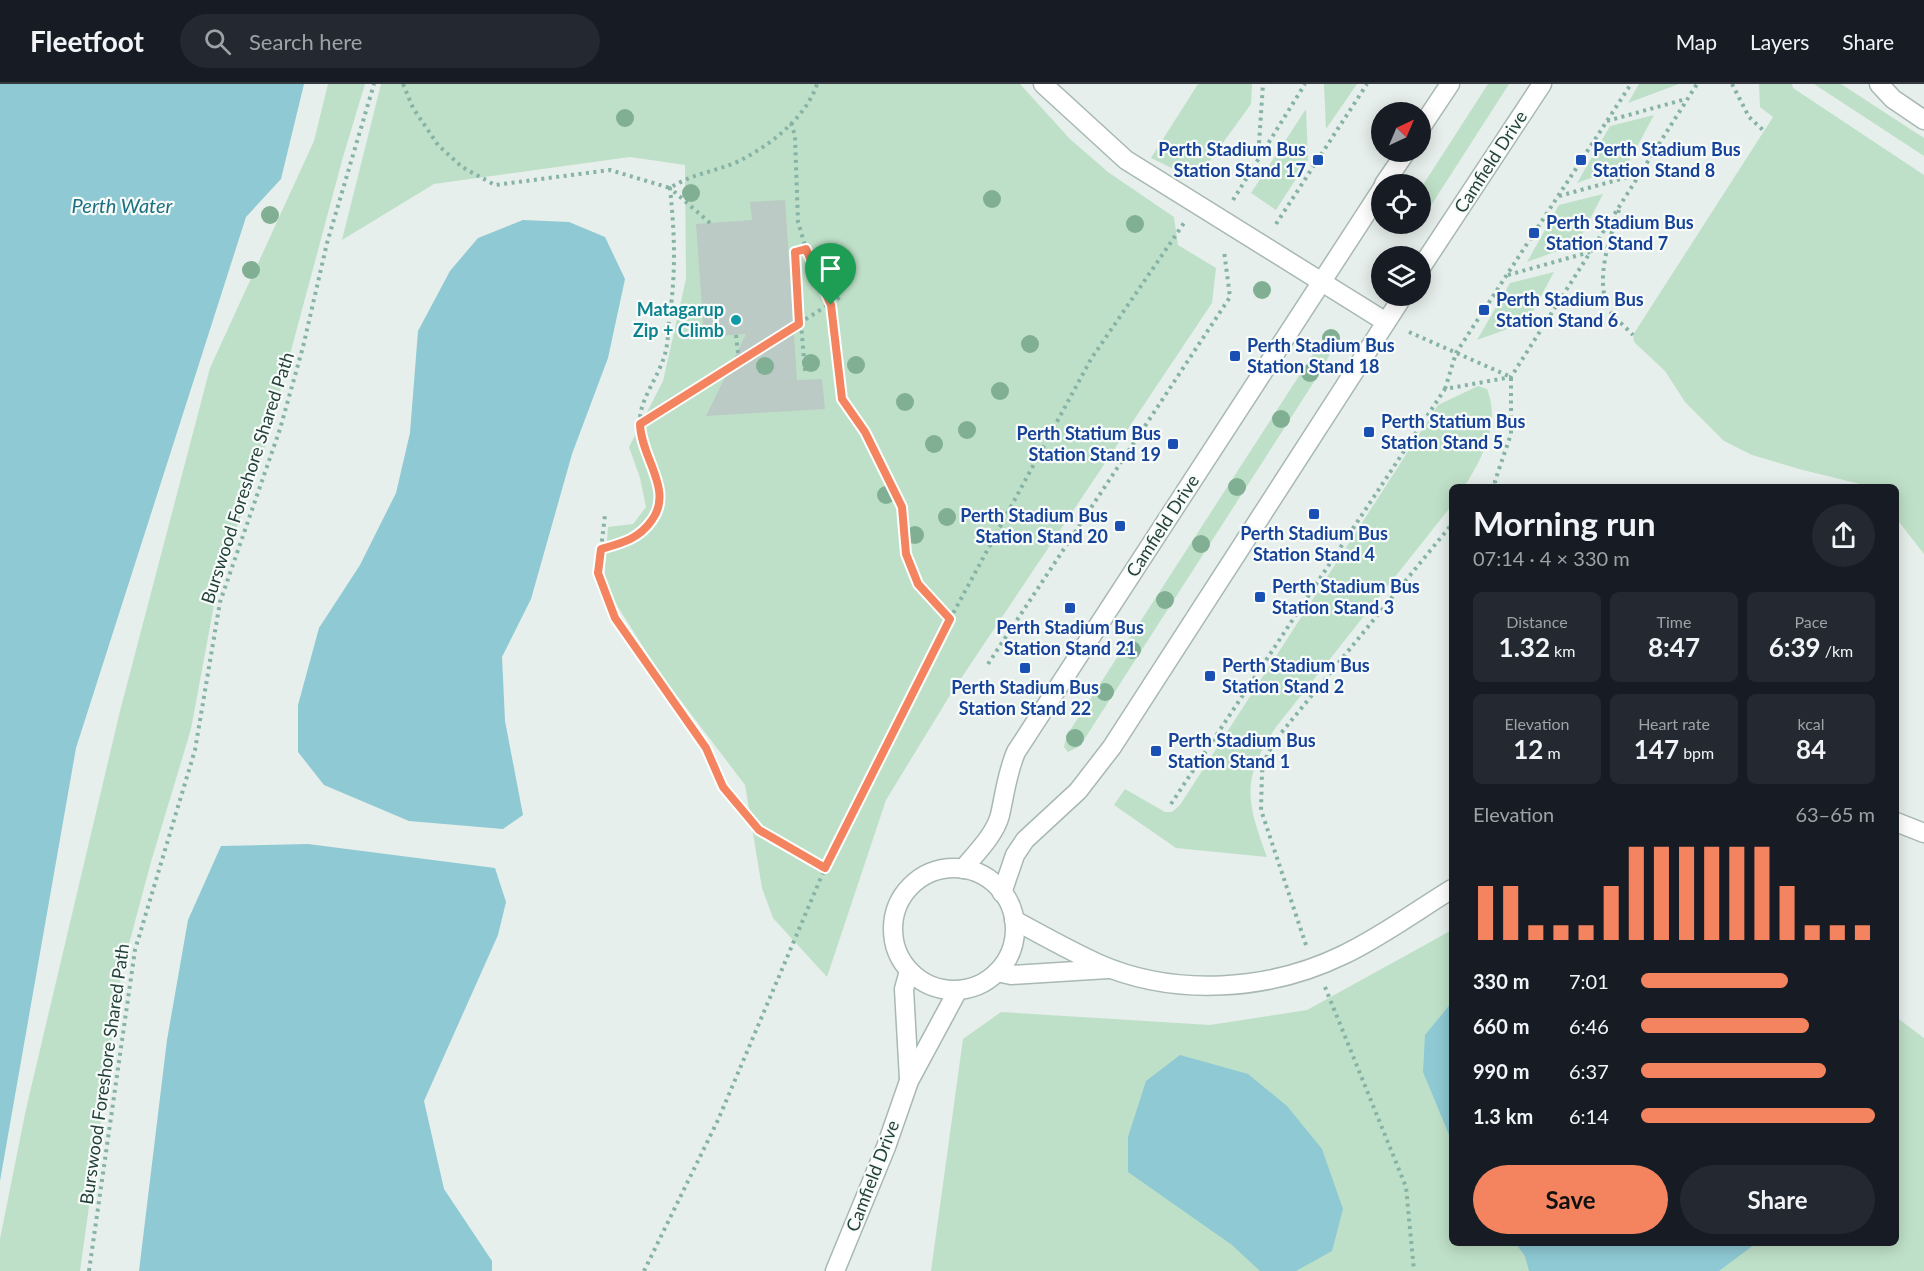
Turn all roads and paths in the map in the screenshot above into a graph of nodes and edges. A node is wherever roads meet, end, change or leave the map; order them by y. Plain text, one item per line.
1 (374, 84) edge
2 (403, 84) edge
3 (817, 84) edge
4 (1043, 84) edge
5 (1263, 84) edge
6 (1305, 84) edge
7 (1367, 84) edge
8 (1450, 84) edge
9 (1542, 84) edge
10 (1631, 84) edge
11 (1697, 84) edge
12 (1732, 84) edge
13 (1879, 84) edge
14 (1688, 98) junction
15 (1431, 112) edge
16 (1924, 120) edge
17 (1606, 122) junction
18 (790, 123) junction
19 (1764, 131) dead end
20 (1258, 158) junction
21 (1640, 174) junction
22 (670, 189) junction
23 (1226, 192) dead end
24 (1558, 196) junction
25 (1234, 197) junction
26 (1243, 203) dead end
27 (1621, 204) junction
28 (1198, 205) junction
29 (1371, 206) edge
30 (1221, 219) junction
31 (1267, 220) dead end
32 (710, 223) dead end
33 (806, 249) junction
34 (1431, 252) edge
35 (1590, 252) junction
36 (1507, 275) junction
37 (1321, 281) junction
38 (842, 296) dead end
39 (831, 305) junction
40 (1396, 306) edge
41 (1386, 322) junction
42 (799, 324) junction
43 (736, 334) dead end
44 (1633, 335) dead end
45 (1456, 353) junction
46 (739, 362) junction
47 (805, 371) dead end
48 (1510, 376) junction
49 (1444, 389) junction
50 (640, 424) junction
51 (1495, 481) junction
52 (1492, 484) edge
53 (1495, 484) edge
54 (605, 515) dead end
55 (1449, 528) edge
56 (601, 549) junction
57 (950, 619) junction
58 (988, 664) dead end
59 (1171, 804) dead end
60 (1899, 823) edge
61 (1924, 833) edge
62 (825, 868) junction
63 (963, 869) junction
64 (1002, 892) junction
65 (1449, 892) edge
66 (1014, 920) junction
67 (1316, 967) junction
68 (1116, 969) junction
69 (909, 971) junction
70 (997, 972) junction
71 (958, 990) junction
72 (909, 1081) junction
73 (88, 1271) edge
74 (644, 1271) edge
75 (835, 1271) edge
76 (1414, 1271) edge

1 - 73 path, Burswood Foreshore Shared Path
2 - 22 path
3 - 18 path
4 - 28 street
5 - 20 path
6 - 20 path
7 - 31 path
8 - 15 street
9 - 34 street, Camfield Drive
10 - 17 path
11 - 14 path
12 - 19 path
13 - 16 street
14 - 17 path
14 - 21 path
17 - 24 path
18 - 22 path
18 - 33 path
20 - 25 path
21 - 24 path
21 - 27 path
22 - 32 path
22 - 50 path
23 - 25 path
24 - 36 path
25 - 26 path
25 - 30 path
27 - 35 path
27 - 44 path
28 - 30 street
28 - 57 path
29 - 37 street, Camfield Drive
30 - 37 street
30 - 58 path
33 - 39 path
33 - 42 path
35 - 36 path
35 - 48 path
36 - 45 path
37 - 41 street
37 - 63 street, Camfield Drive
38 - 39 path
39 - 42 path
39 - 57 path
40 - 41 street
41 - 45 path
41 - 64 street
42 - 46 path
42 - 47 path
43 - 46 path
45 - 48 path
45 - 49 path
46 - 50 path
48 - 49 path
48 - 51 path
49 - 59 path
50 - 56 path
51 - 52 path
51 - 53 path
54 - 56 path
55 - 67 path
56 - 62 path
57 - 62 path
60 - 61 street
62 - 74 path
63 - 64 street
63 - 69 street
64 - 66 street
65 - 67 street
66 - 68 street
66 - 70 street
67 - 68 street
67 - 76 path
68 - 70 street
69 - 71 street
69 - 72 street
70 - 71 street
71 - 72 street
72 - 75 street, Camfield Drive

